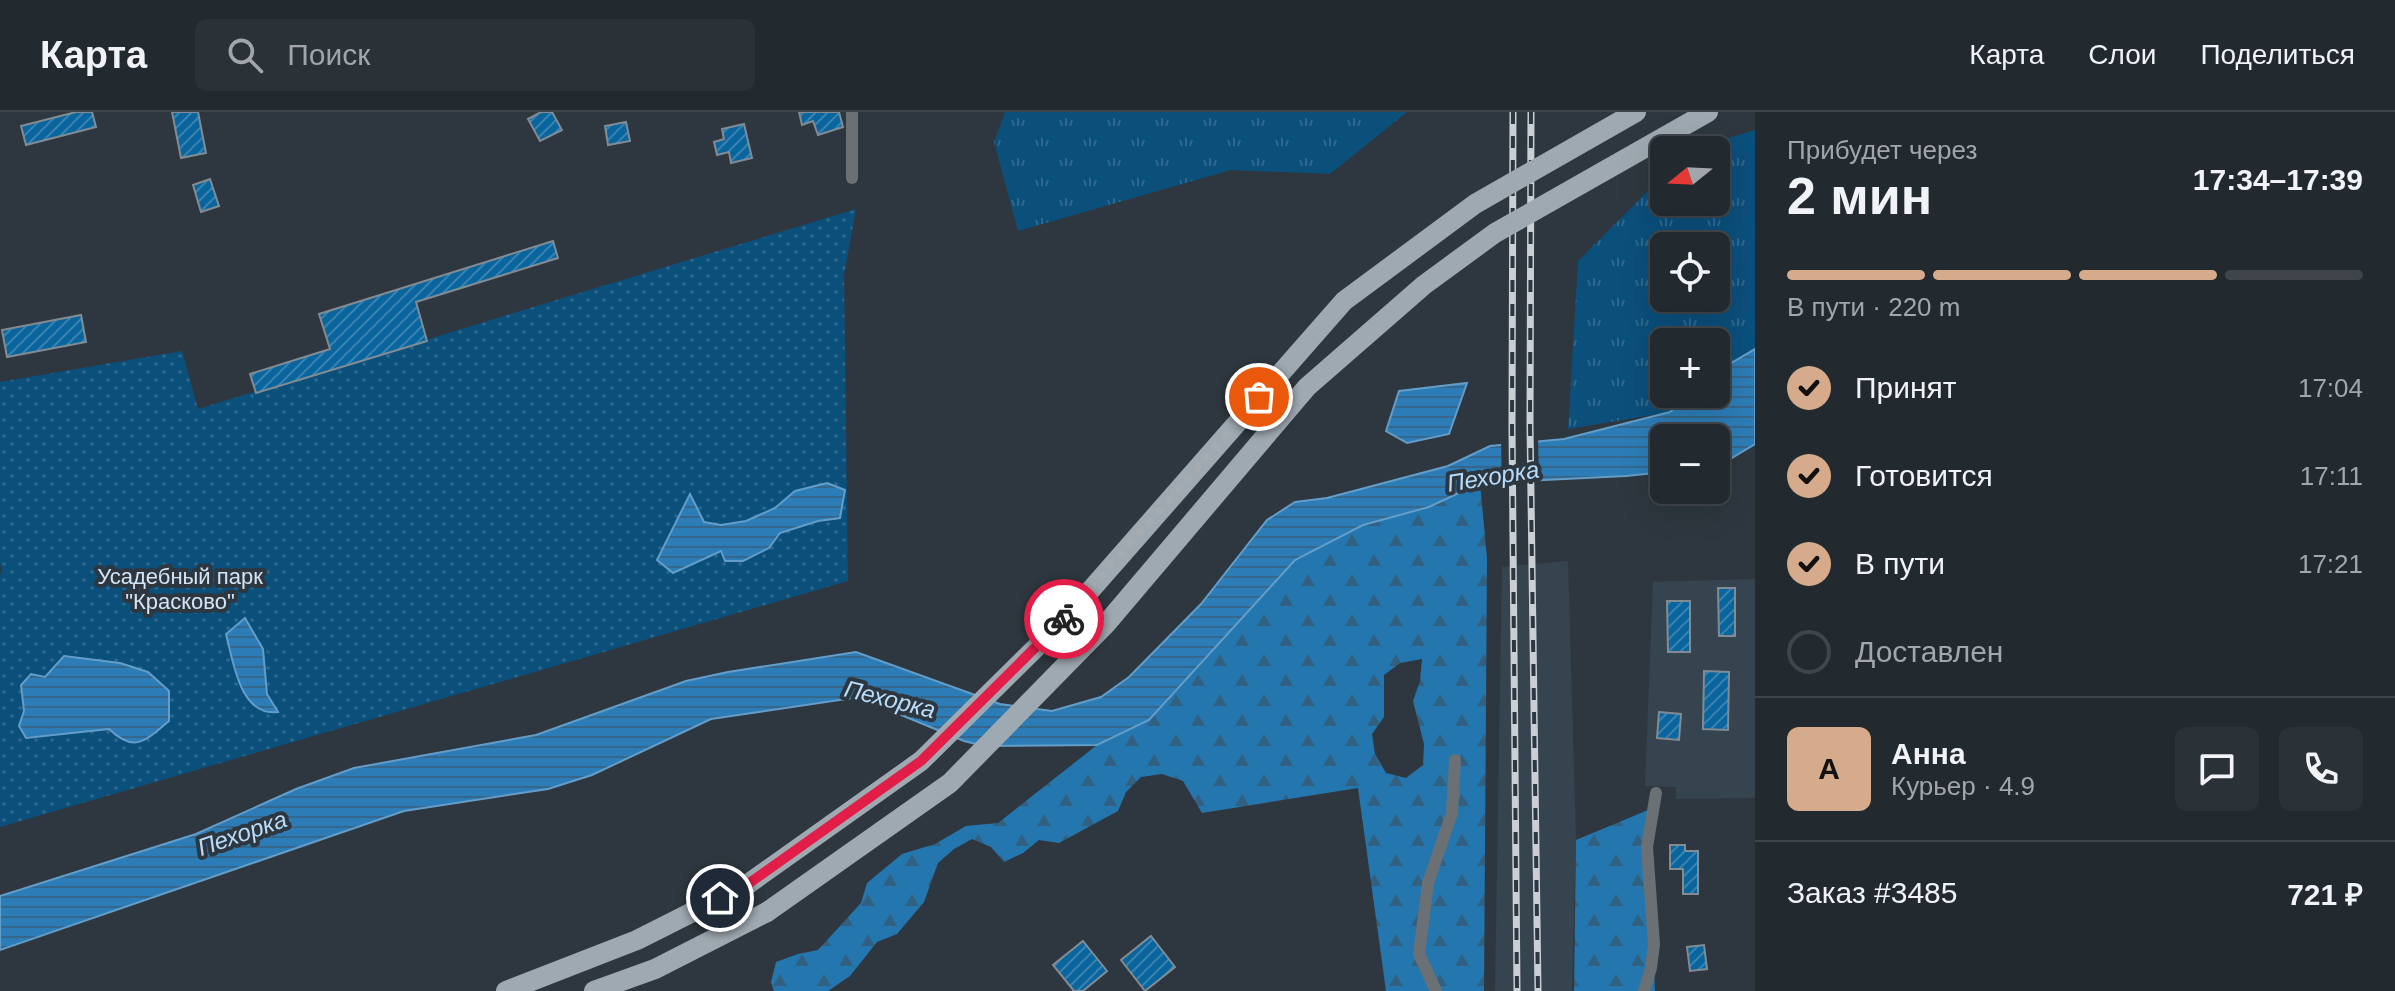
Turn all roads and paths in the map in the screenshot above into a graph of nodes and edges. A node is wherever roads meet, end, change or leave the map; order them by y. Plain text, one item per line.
1 (852, 112) edge
2 (1636, 112) edge
3 (1708, 112) edge
4 (852, 178) dead end
5 (1455, 760) dead end
6 (1656, 793) dead end
7 (506, 991) edge
8 (594, 991) edge
9 (1436, 991) edge
10 (1644, 991) edge

1 - 4 street
2 - 7 main road, bridge
3 - 8 main road, bridge
5 - 9 street
6 - 10 street

